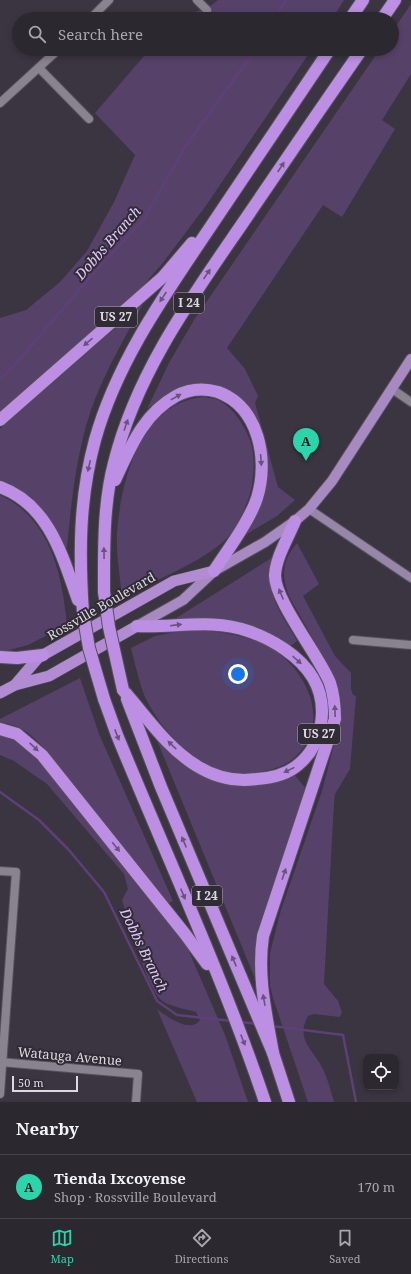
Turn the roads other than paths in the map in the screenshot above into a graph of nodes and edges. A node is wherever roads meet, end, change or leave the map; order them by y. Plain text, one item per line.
1 (109, 0) edge
2 (197, 0) edge
3 (363, 0) edge
4 (395, 0) edge
5 (207, 10) dead end
6 (97, 12) edge
7 (355, 12) edge
8 (387, 12) edge
9 (52, 56) edge
10 (325, 56) edge
11 (357, 56) edge
12 (39, 68) junction
13 (0, 103) edge
14 (89, 119) dead end
15 (224, 207) junction
16 (411, 359) edge
17 (392, 389) junction
18 (411, 402) edge
19 (0, 420) edge
20 (0, 487) edge
21 (108, 496) junction
22 (309, 509) junction
23 (295, 521) junction
24 (214, 571) junction
25 (411, 578) edge
26 (83, 613) junction
27 (137, 626) junction
28 (353, 640) dead end
29 (411, 645) edge
30 (43, 655) junction
31 (0, 657) edge
32 (14, 685) junction
33 (123, 690) junction
34 (0, 693) edge
35 (0, 729) edge
36 (0, 871) edge
37 (219, 980) junction
38 (273, 1053) junction
39 (1, 1063) edge
40 (0, 1094) edge
41 (136, 1102) edge
42 (265, 1102) edge
43 (289, 1102) edge

1 - 6 street
2 - 5 street
3 - 7 highway
4 - 8 highway
9 - 12 street
10 - 15 highway, I 24
21 -> 11 highway, I 24
12 - 13 street
12 - 14 street
15 -> 19 highway, US 27
15 -> 26 highway, I 24
16 - 17 main road, Rossville Boulevard
17 - 18 street
17 - 22 main road, Rossville Boulevard
20 - 26 highway
21 -> 24 highway
33 -> 21 highway, I 24, bridge
22 - 23 main road, Rossville Boulevard
22 - 25 main road
23 - 24 main road, Rossville Boulevard
38 -> 23 highway
24 - 27 main road, Rossville Boulevard
24 - 30 highway, Rossville Boulevard
26 -> 37 highway, I 24, bridge
27 - 32 highway, Rossville Boulevard
27 -> 33 highway, US 27
28 - 29 street
30 - 31 highway
30 - 32 highway, Rossville Boulevard
32 - 34 highway, Rossville Boulevard
38 -> 33 highway, I 24
35 -> 37 highway
36 - 39 street
37 -> 42 highway, I 24
38 - 43 highway, I 24
39 - 40 street
39 - 41 street, Watauga Avenue

